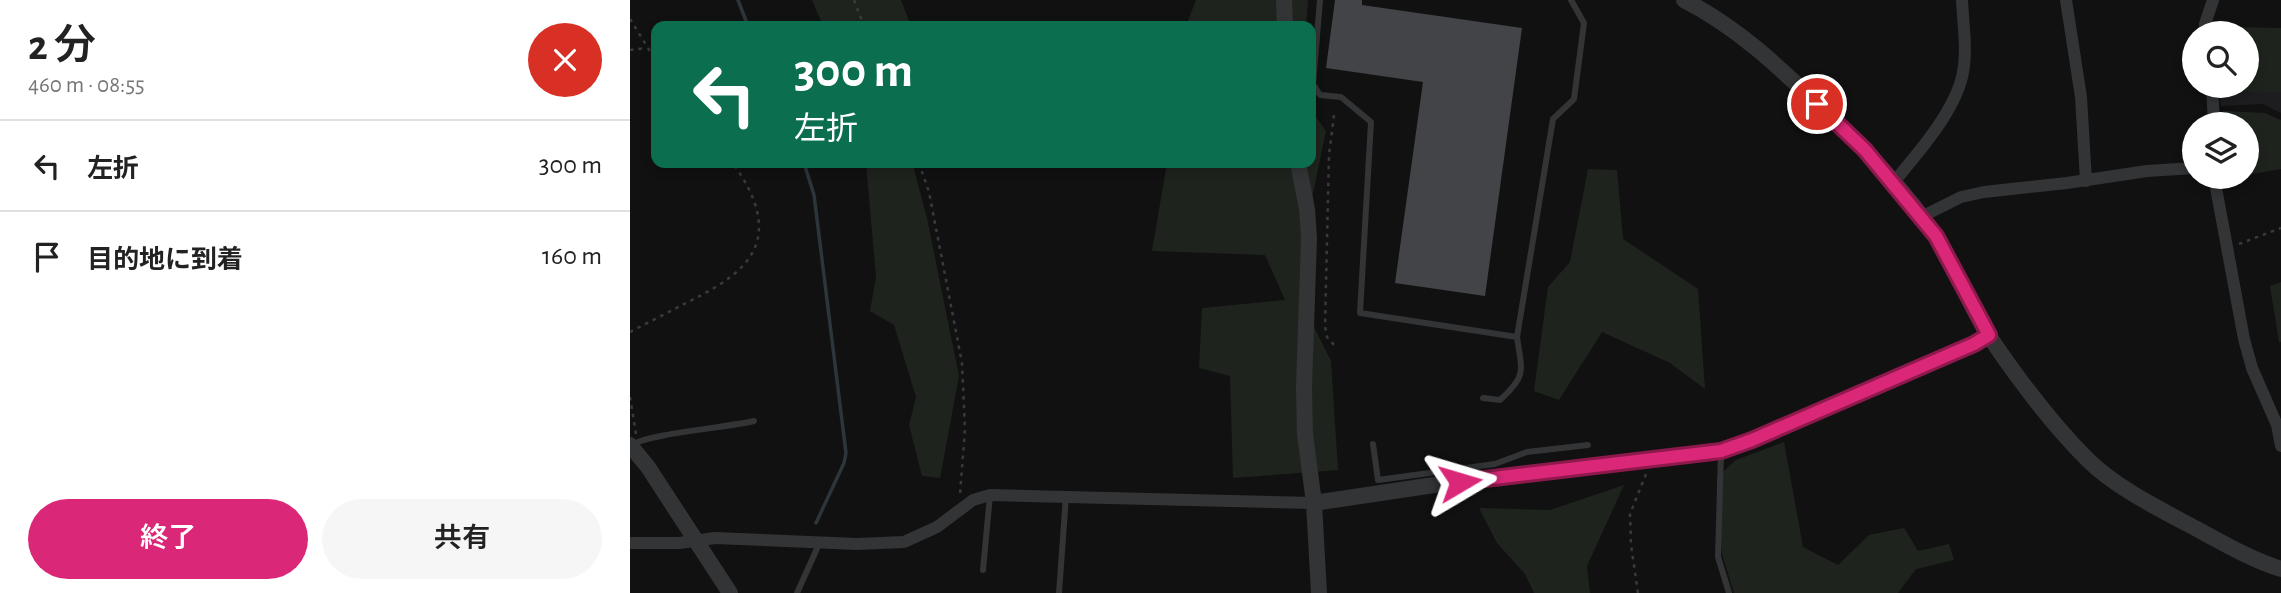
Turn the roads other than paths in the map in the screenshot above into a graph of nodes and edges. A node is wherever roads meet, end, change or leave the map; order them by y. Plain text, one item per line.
1 (1284, 0) edge
2 (1320, 0) edge
3 (1572, 0) edge
4 (1684, 0) edge
5 (1962, 0) edge
6 (2066, 0) edge
7 (2213, 0) edge
8 (1285, 21) edge
9 (2206, 21) edge
10 (1316, 42) edge
11 (1316, 90) edge
12 (1299, 168) edge
13 (2182, 169) edge
14 (2086, 181) junction
15 (1893, 183) junction
16 (2216, 189) edge
17 (1921, 216) junction
18 (1989, 335) junction
19 (1517, 337) junction
20 (1483, 398) dead end
21 (754, 421) dead end
22 (633, 444) edge
23 (1373, 444) dead end
24 (1588, 445) dead end
25 (2281, 446) edge
26 (1721, 451) junction
27 (990, 495) junction
28 (1066, 496) junction
29 (1314, 503) junction
30 (694, 540) junction
31 (820, 542) junction
32 (630, 543) edge
33 (2281, 569) edge
34 (983, 570) dead end
35 (730, 593) edge
36 (797, 593) edge
37 (1059, 593) edge
38 (1319, 593) edge
39 (1729, 593) edge

1 - 8 street
2 - 10 lane
3 - 19 lane
4 - 15 street
5 - 15 street
6 - 14 street
7 - 9 street
11 - 19 lane
12 - 29 street
13 - 14 street
14 - 17 street
15 - 17 street
16 - 25 street
17 - 18 street
18 - 26 street
18 - 33 street
19 - 20 lane
21 - 22 lane
22 - 30 street
23 - 24 lane
26 - 29 street
26 - 39 lane
27 - 28 street
27 - 31 street
27 - 34 lane
28 - 29 street
28 - 37 lane
29 - 38 street
30 - 31 street
30 - 32 street
30 - 35 street
31 - 36 lane

